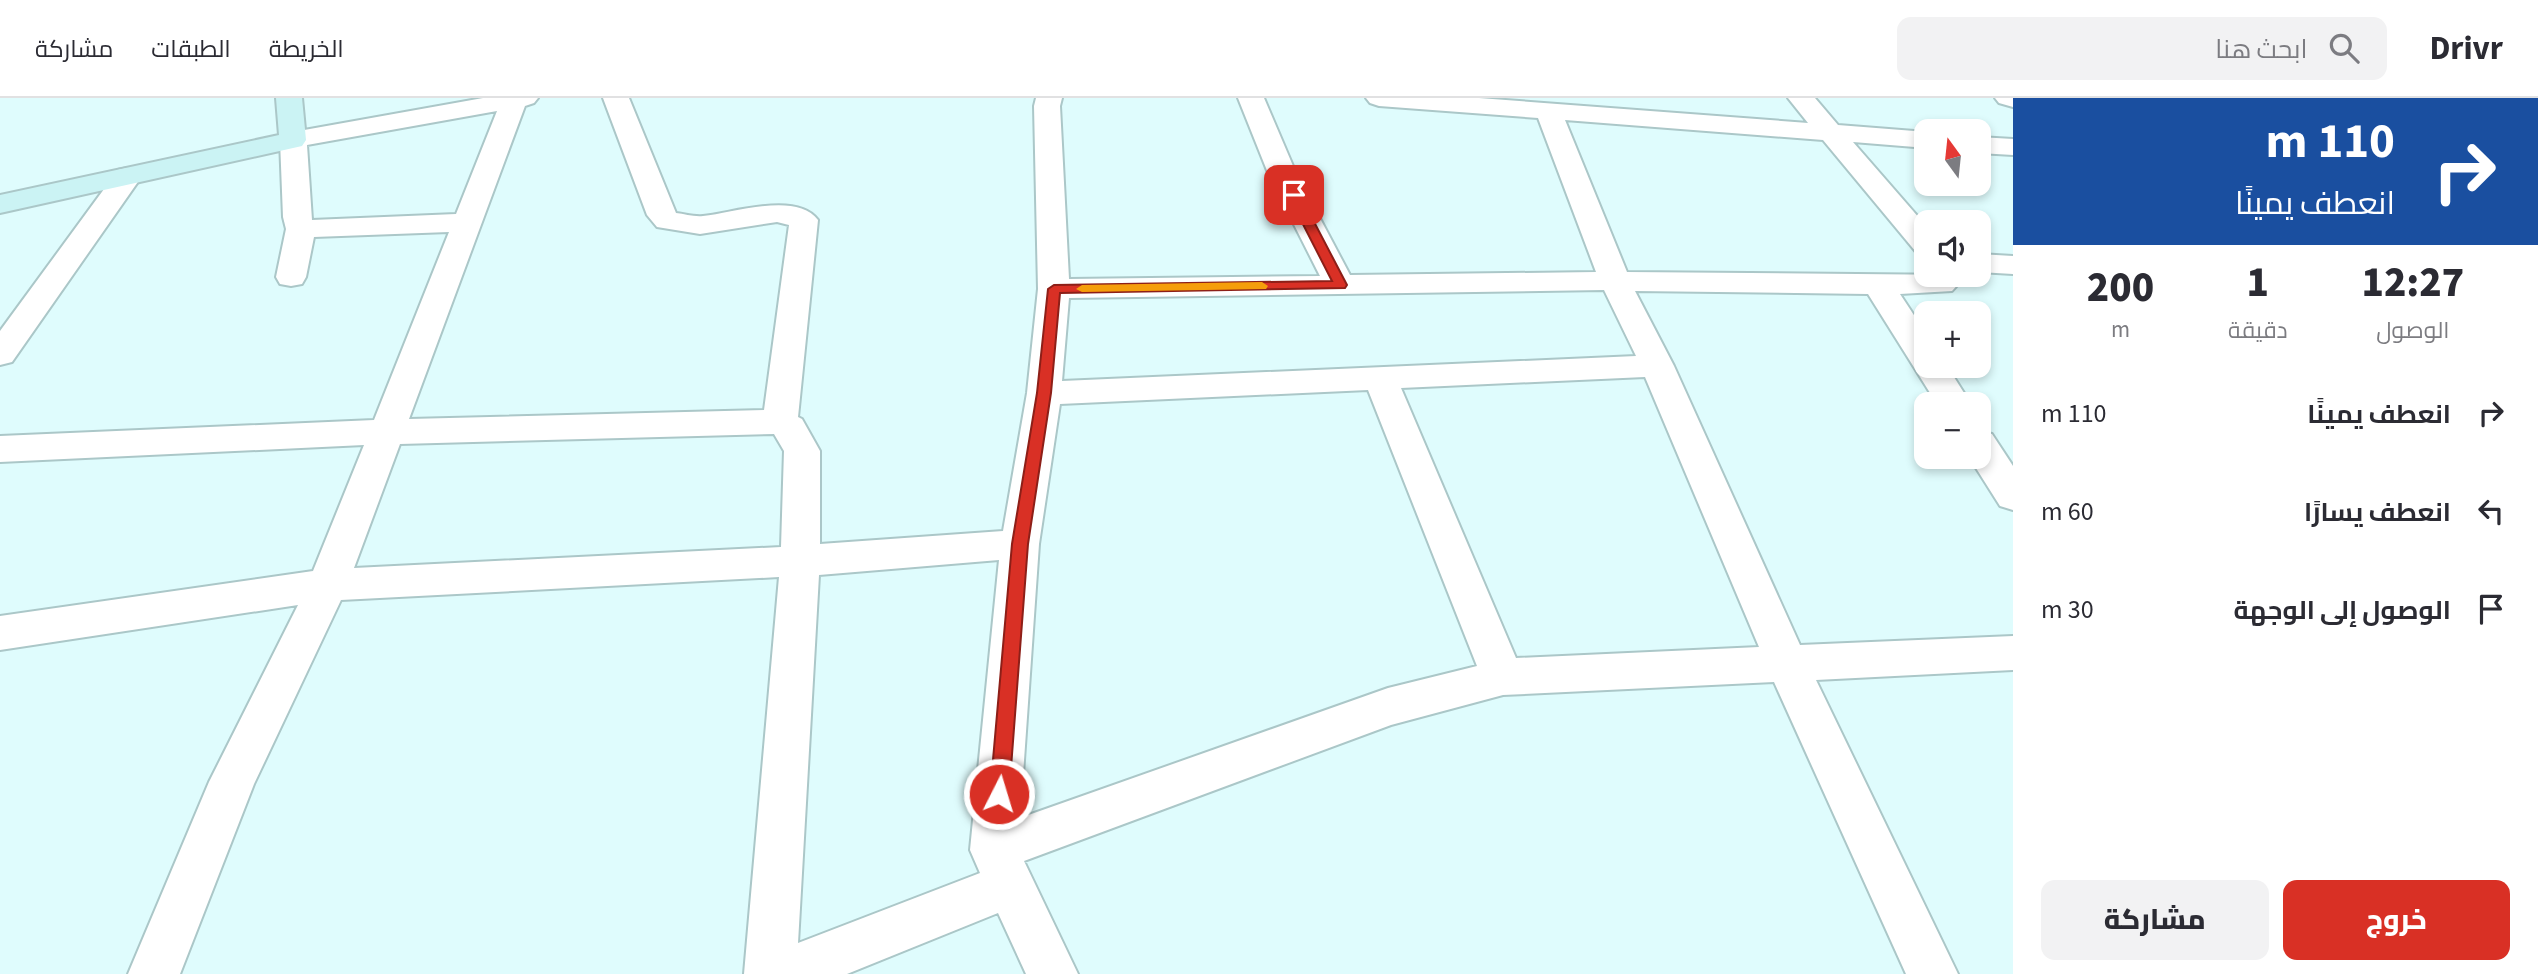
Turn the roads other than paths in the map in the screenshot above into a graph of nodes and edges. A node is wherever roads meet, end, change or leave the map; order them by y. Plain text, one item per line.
1 (289, 98) edge
2 (616, 98) edge
3 (1049, 98) edge
4 (1251, 98) edge
5 (1378, 98) edge
6 (1801, 98) edge
7 (2008, 98) edge
8 (520, 99) edge
9 (2013, 99) edge
10 (1548, 110) junction
11 (1827, 131) junction
12 (1914, 139) edge
13 (293, 140) junction
14 (1992, 146) edge
15 (2013, 148) edge
16 (128, 176) junction
17 (0, 204) edge
18 (467, 222) junction
19 (301, 229) junction
20 (1914, 231) edge
21 (1991, 264) edge
22 (2013, 265) edge
23 (291, 277) dead end
24 (1615, 281) junction
25 (1914, 284) edge
26 (1340, 285) junction
27 (1878, 285) junction
28 (1054, 289) junction
29 (1914, 341) edge
30 (0, 354) edge
31 (1657, 366) junction
32 (1380, 379) junction
33 (1044, 393) junction
34 (780, 422) junction
35 (387, 432) junction
36 (0, 449) edge
37 (1991, 462) edge
38 (2013, 496) edge
39 (1020, 544) junction
40 (800, 561) junction
41 (328, 585) junction
42 (0, 633) edge
43 (2013, 653) edge
44 (1788, 666) junction
45 (1503, 677) junction
46 (1002, 868) junction
47 (154, 974) edge
48 (770, 974) edge
49 (783, 974) edge
50 (1052, 974) edge
51 (1932, 974) edge

1 - 13 street
2 - 34 street
3 - 28 street
4 - 26 street
5 - 10 street
6 - 11 street
7 - 9 street
8 - 13 street
8 - 18 street
10 - 11 street
10 - 24 street
11 - 12 street
11 - 20 street
13 - 16 street
13 - 19 street
14 - 15 street
16 - 17 street
16 - 30 street
18 - 19 street
18 - 35 street
19 - 23 street
21 - 22 street
24 - 26 street
24 - 27 street
24 - 31 street
25 - 27 street
26 - 28 street
27 - 29 street
28 - 33 street
31 - 32 street
31 - 44 street
32 - 33 street
32 - 45 street
33 - 39 street
34 - 35 street
34 - 40 street
35 - 36 street
35 - 41 street
37 - 38 street
39 - 40 street
39 - 46 street
40 - 41 street
40 - 48 street
41 - 42 street
41 - 47 street
43 - 44 street
44 - 45 street
44 - 51 street
45 - 46 street
46 - 49 street
46 - 50 street

